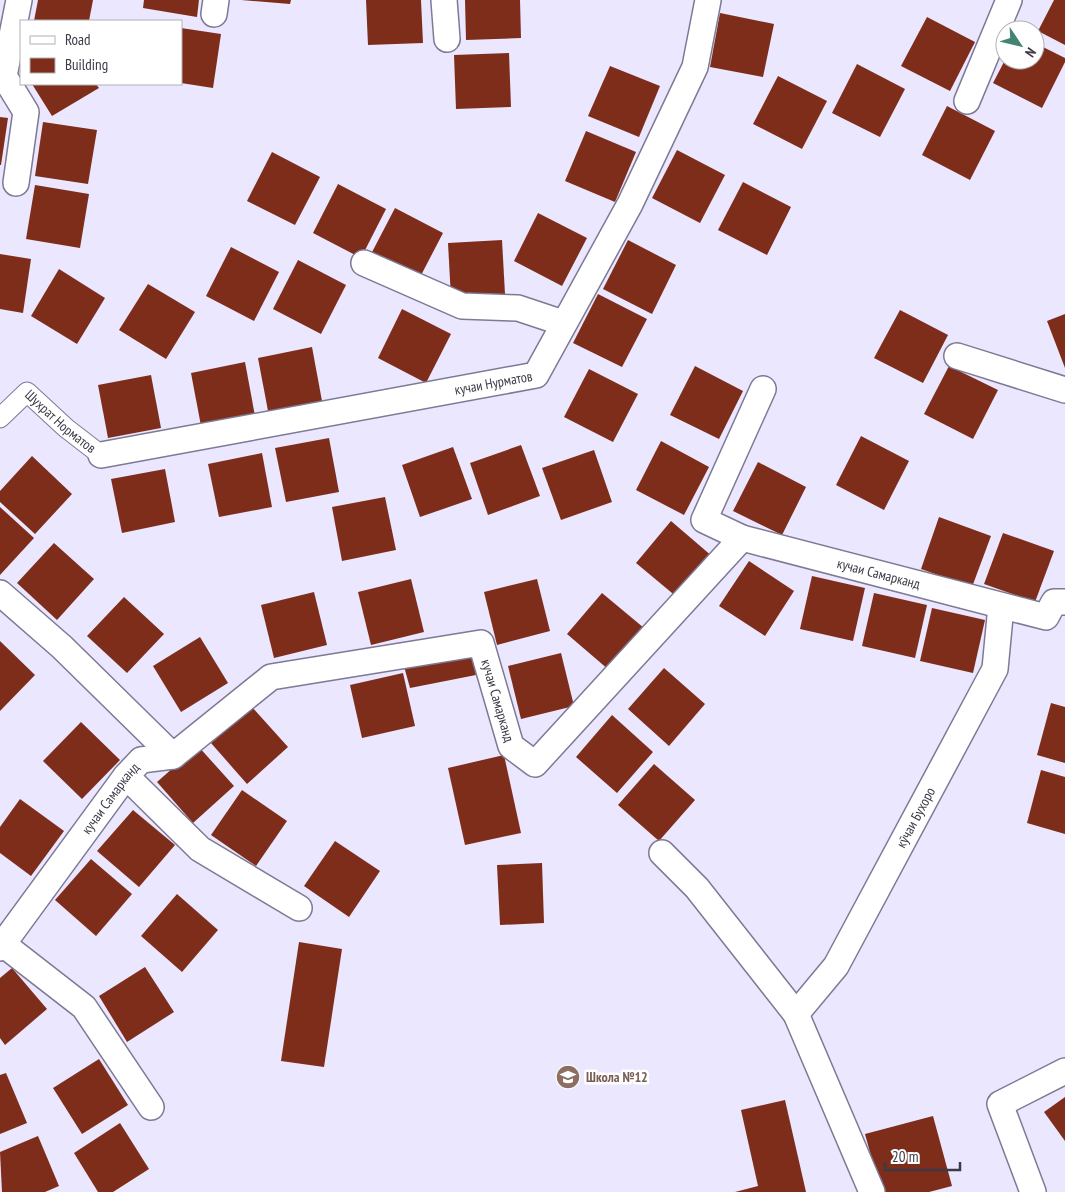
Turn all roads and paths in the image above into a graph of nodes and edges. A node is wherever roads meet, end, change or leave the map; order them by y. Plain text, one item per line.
1 (19, 0) edge
2 (444, 0) edge
3 (708, 0) edge
4 (1009, 0) edge
5 (447, 39) dead end
6 (967, 101) dead end
7 (16, 183) dead end
8 (364, 263) dead end
9 (563, 323) junction
10 (957, 356) dead end
11 (763, 389) dead end
12 (1065, 390) edge
13 (0, 418) edge
14 (101, 455) joint
15 (742, 538) junction
16 (0, 593) edge
17 (1065, 602) edge
18 (1001, 606) junction
19 (173, 756) junction
20 (126, 776) junction
21 (662, 853) dead end
22 (299, 908) dead end
23 (1, 946) edge
24 (796, 1014) junction
25 (1065, 1071) edge
26 (151, 1107) dead end
27 (872, 1192) edge
28 (1033, 1192) edge

1 - 7 street
2 - 5 street
3 - 9 street, кучаи Нурматов
4 - 6 street
8 - 9 street
9 - 14 street, кучаи Нурматов
10 - 12 street
11 - 15 street
13 - 14 street, Шухрат Норматов
15 - 18 street, кучаи Самарканд
15 - 19 street, кучаи Самарканд
16 - 19 street
17 - 18 street, кучаи Самарканд
18 - 24 street, кӯчаи Бухоро
19 - 20 street, кучаи Самарканд
20 - 22 street
20 - 23 street, кучаи Самарканд
21 - 24 street
23 - 26 street
24 - 27 street
25 - 28 street

